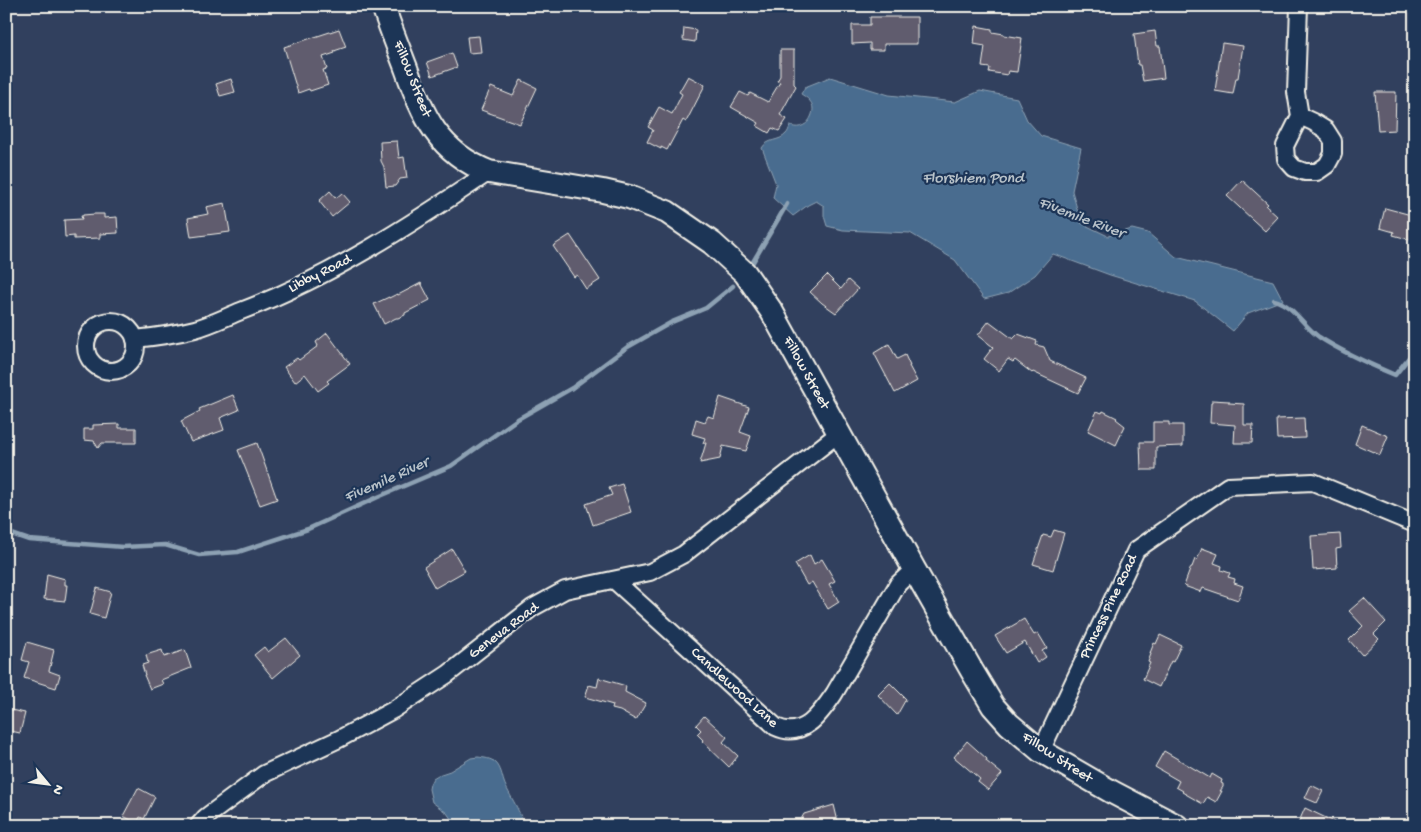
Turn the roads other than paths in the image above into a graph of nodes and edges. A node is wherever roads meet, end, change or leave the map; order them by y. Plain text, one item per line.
1 (383, 6) edge
2 (1299, 6) edge
3 (1300, 116) dead end
4 (489, 172) junction
5 (135, 339) dead end
6 (838, 434) junction
7 (1415, 524) edge
8 (914, 569) junction
9 (614, 580) junction
10 (1041, 751) junction
11 (198, 826) edge
12 (1178, 826) edge

1 - 4 main road, Fillow Street
2 - 3 street
4 - 5 street, Libby Road
4 - 6 main road, Fillow Street
6 - 8 main road, Fillow Street
6 - 9 street, Geneva Road
7 - 10 street, Princess Pine Road
8 - 9 street, Candlewood Lane
8 - 10 main road, Fillow Street
9 - 11 street, Geneva Road
10 - 12 main road, Fillow Street

